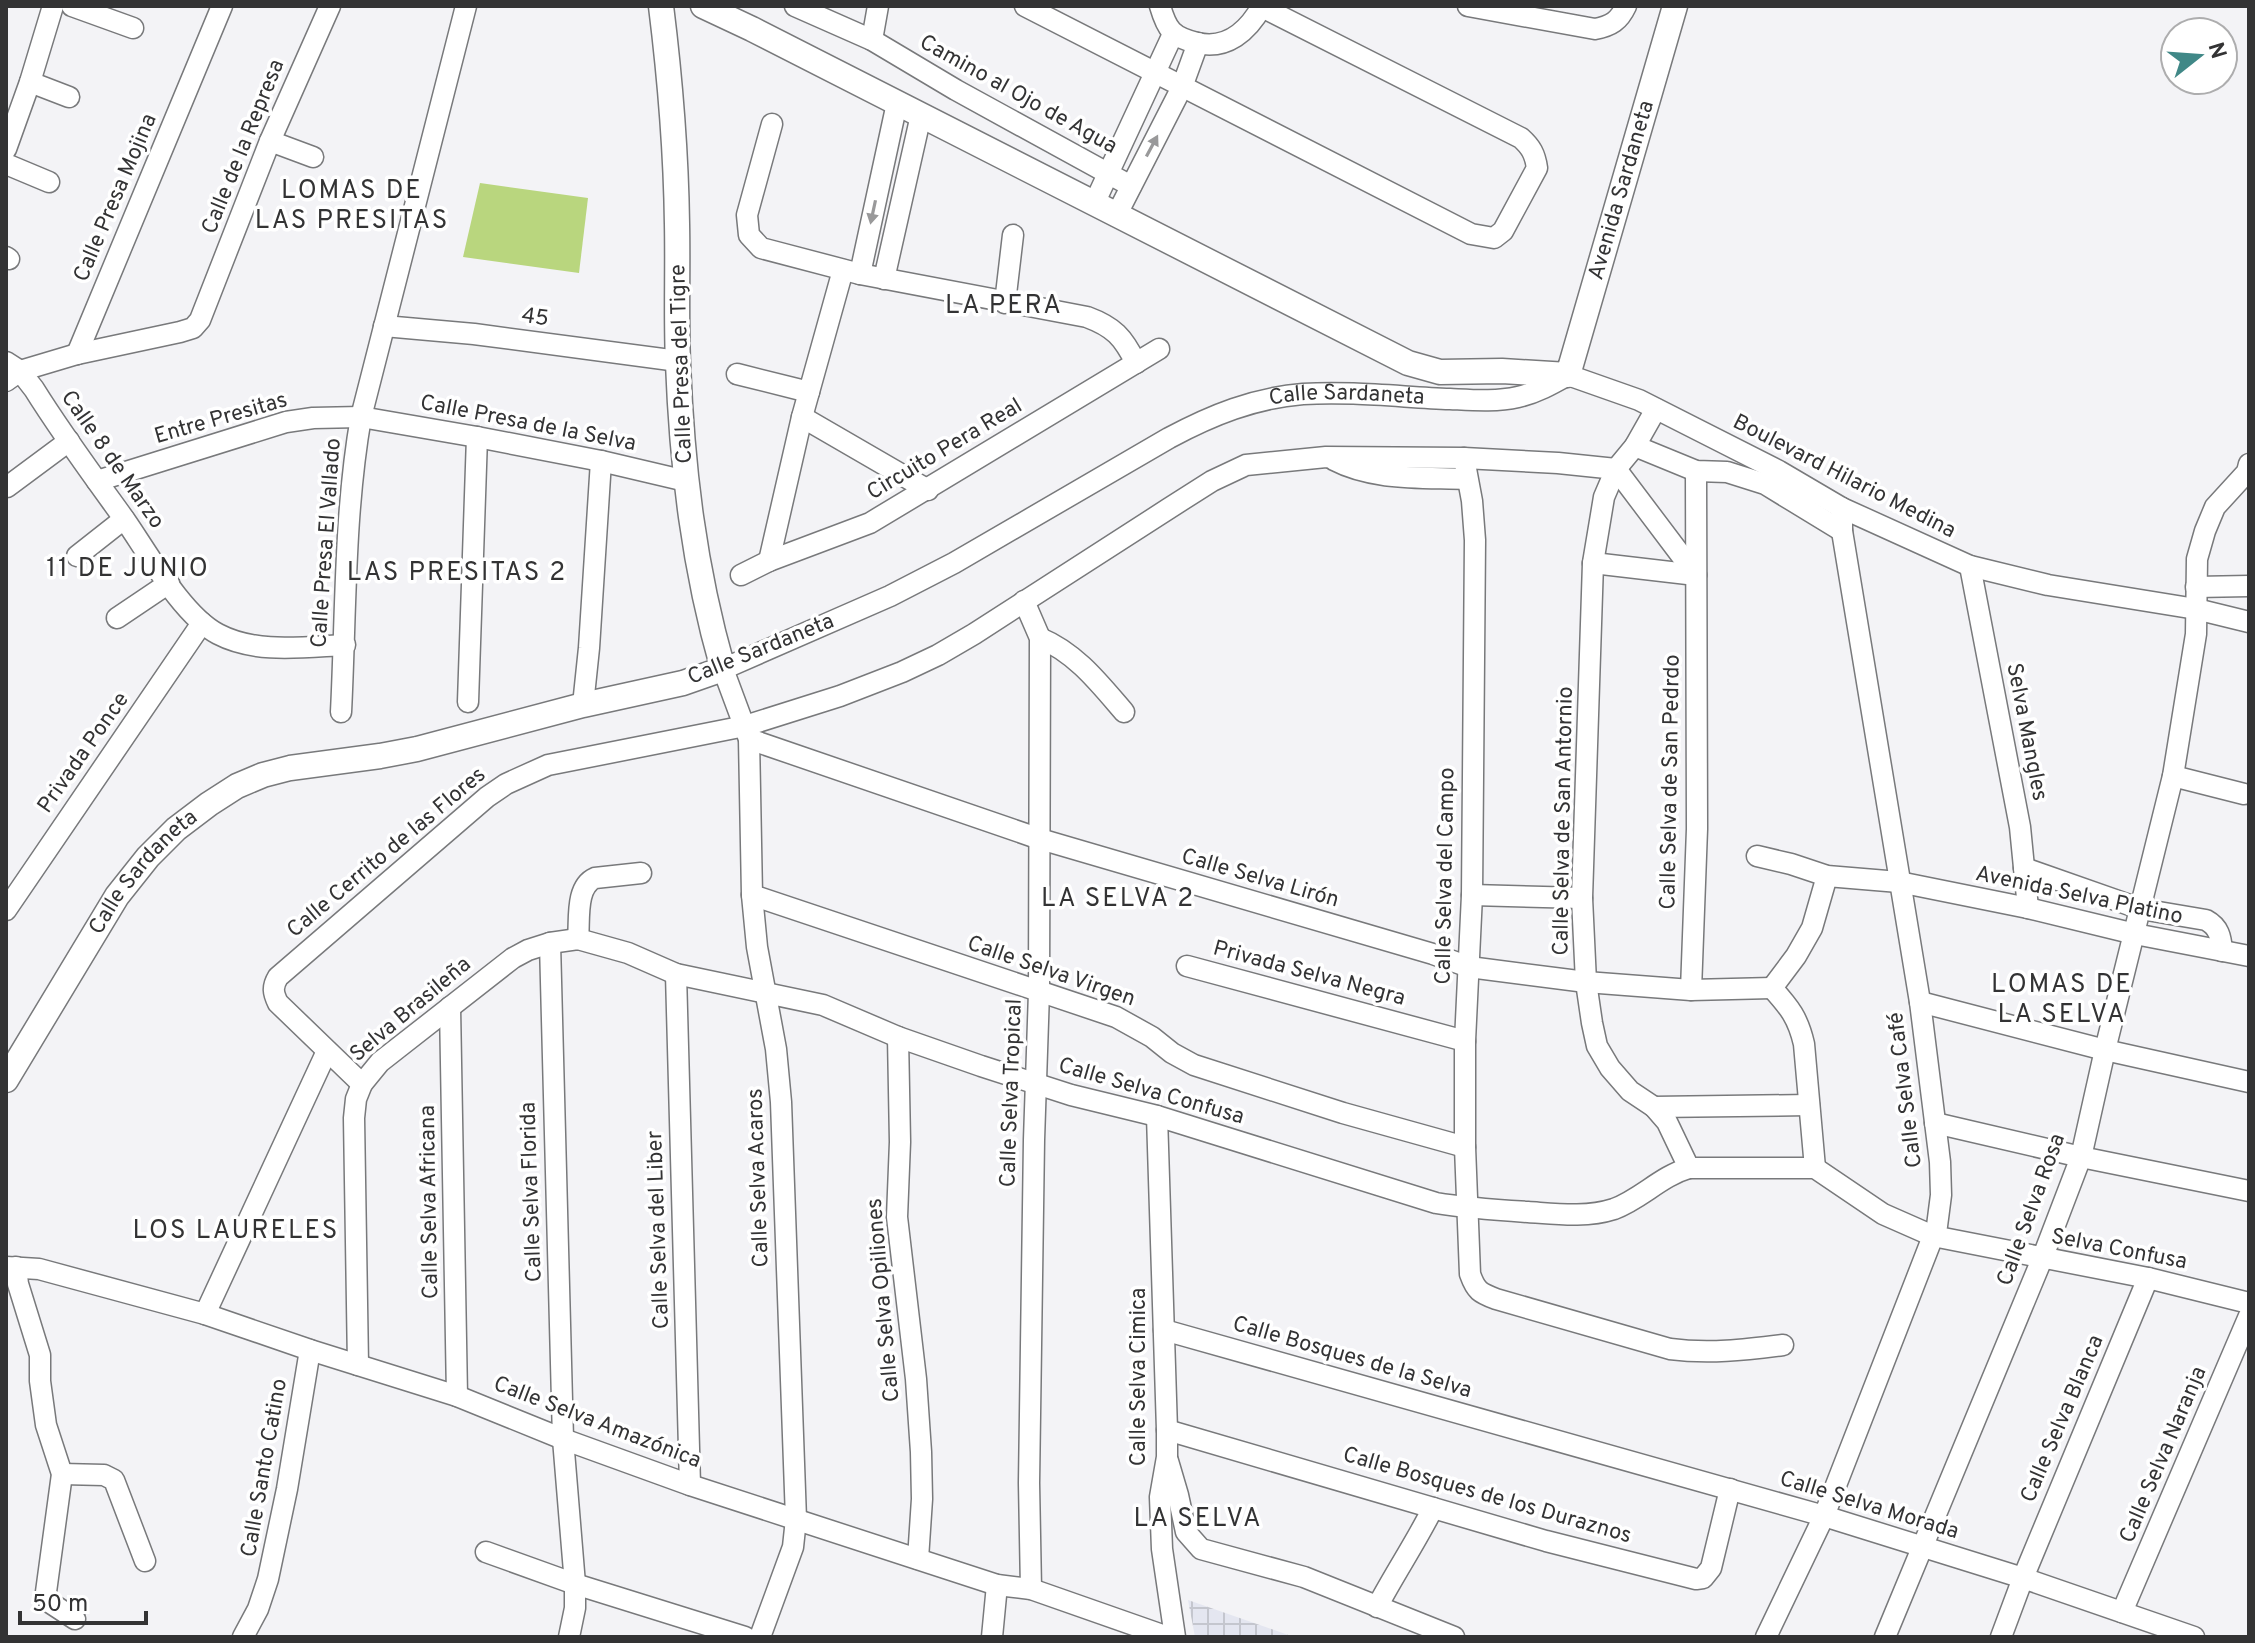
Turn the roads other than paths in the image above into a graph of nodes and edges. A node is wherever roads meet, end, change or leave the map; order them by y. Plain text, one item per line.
1 (53, 6) edge
2 (72, 6) edge
3 (222, 6) edge
4 (330, 6) edge
5 (466, 6) edge
6 (661, 6) edge
7 (703, 6) edge
8 (795, 6) edge
9 (878, 6) edge
10 (1025, 6) edge
11 (1160, 6) edge
12 (1262, 6) edge
13 (1468, 6) edge
14 (1626, 6) edge
15 (1675, 6) edge
16 (1503, 9) edge
17 (133, 28) dead end
18 (1173, 34) junction
19 (872, 40) junction
20 (1198, 43) junction
21 (1155, 73) junction
22 (30, 82) junction
23 (1182, 87) junction
24 (69, 97) dead end
25 (897, 103) junction
26 (921, 115) junction
27 (772, 124) dead end
28 (270, 141) junction
29 (6, 149) edge
30 (313, 157) dead end
31 (6, 164) edge
32 (1109, 174) junction
33 (49, 182) dead end
34 (1131, 186) junction
35 (1094, 204) junction
36 (1116, 216) junction
37 (1013, 235) dead end
38 (852, 272) junction
39 (884, 279) junction
40 (1005, 303) junction
41 (384, 326) junction
42 (1159, 349) dead end
43 (77, 354) junction
44 (678, 361) junction
45 (1136, 363) junction
46 (11, 372) edge
47 (737, 374) dead end
48 (1580, 378) junction
49 (809, 392) junction
50 (1656, 409) junction
51 (361, 417) junction
52 (802, 417) junction
53 (477, 437) junction
54 (69, 441) junction
55 (1635, 446) junction
56 (1326, 457) junction
57 (1464, 458) junction
58 (601, 461) junction
59 (1616, 469) junction
60 (2248, 469) edge
61 (1696, 471) junction
62 (1467, 479) junction
63 (97, 481) junction
64 (686, 481) junction
65 (7, 487) edge
66 (928, 490) junction
67 (1842, 508) junction
68 (124, 519) junction
69 (1842, 531) junction
70 (77, 556) dead end
71 (769, 561) junction
72 (1593, 563) junction
73 (1970, 566) junction
74 (741, 575) dead end
75 (1696, 575) junction
76 (169, 583) junction
77 (2249, 586) edge
78 (2196, 587) junction
79 (1024, 601) junction
80 (2196, 609) junction
81 (117, 618) dead end
82 (2249, 622) edge
83 (202, 623) junction
84 (1040, 638) junction
85 (345, 645) junction
86 (726, 678) junction
87 (468, 702) dead end
88 (583, 705) junction
89 (341, 712) dead end
90 (1124, 712) dead end
91 (745, 727) junction
92 (2173, 776) junction
93 (2244, 794) dead end
94 (1040, 839) junction
95 (1757, 856) dead end
96 (2024, 868) junction
97 (641, 873) dead end
98 (1827, 876) junction
99 (1899, 882) junction
100 (752, 895) junction
101 (1472, 895) junction
102 (1582, 898) junction
103 (2028, 908) junction
104 (2141, 909) junction
105 (6, 910) edge
106 (2135, 934) junction
107 (578, 939) junction
108 (550, 943) junction
109 (2222, 951) junction
110 (2249, 956) edge
111 (1187, 966) dead end
112 (1469, 967) junction
113 (676, 974) junction
114 (1586, 982) junction
115 (1772, 988) junction
116 (1691, 990) junction
117 (1039, 992) junction
118 (765, 994) junction
119 (1920, 1002) junction
120 (278, 1003) joint
121 (450, 1007) junction
122 (898, 1037) junction
123 (1465, 1041) junction
124 (2105, 1050) junction
125 (327, 1051) junction
126 (6, 1080) edge
127 (2249, 1082) edge
128 (362, 1084) junction
129 (1036, 1084) junction
130 (1809, 1105) junction
131 (1654, 1107) junction
132 (1157, 1116) junction
133 (1935, 1123) junction
134 (1465, 1147) junction
135 (2081, 1157) junction
136 (1689, 1168) junction
137 (1815, 1168) junction
138 (2249, 1191) edge
139 (1467, 1208) junction
140 (1933, 1236) junction
141 (2042, 1259) junction
142 (11, 1267) edge
143 (2148, 1278) junction
144 (2249, 1303) edge
145 (205, 1314) junction
146 (2249, 1316) edge
147 (1164, 1330) junction
148 (1783, 1345) dead end
149 (310, 1350) junction
150 (358, 1365) junction
151 (457, 1396) junction
152 (1167, 1430) junction
153 (1527, 1432) joint
154 (563, 1439) junction
155 (1167, 1457) junction
156 (62, 1474) junction
157 (690, 1485) junction
158 (1730, 1489) junction
159 (1433, 1508) junction
160 (1824, 1516) junction
161 (796, 1519) junction
162 (1923, 1546) junction
163 (486, 1552) dead end
164 (918, 1559) junction
165 (145, 1561) dead end
166 (2023, 1578) junction
167 (575, 1584) junction
168 (997, 1585) junction
169 (1031, 1589) junction
170 (1377, 1607) junction
171 (2122, 1612) junction
172 (75, 1619) dead end
173 (243, 1637) edge
174 (569, 1637) edge
175 (745, 1637) edge
176 (760, 1637) edge
177 (992, 1637) edge
178 (1168, 1637) edge
179 (1175, 1637) edge
180 (1454, 1637) edge
181 (1766, 1637) edge
182 (1885, 1637) edge
183 (2001, 1637) edge
184 (2194, 1637) edge

1 - 22 street
2 - 17 street
3 - 43 street, Calle Presa Mojina
4 - 28 street, Calle de la Represa
5 - 41 street, Calle Presa El Vallado
6 - 44 street, Calle Presa del Tigre
7 - 25 street
8 - 19 street, Camino al Ojo de Agua
9 - 19 street
10 - 21 street
11 - 18 street
12 - 20 street
12 - 23 street
13 - 16 street
14 - 16 street
15 - 48 street, Avenida Sardaneta
18 - 20 street
18 - 21 street
19 - 32 street, Camino al Ojo de Agua
20 - 23 street
21 - 23 street
21 - 32 street
22 - 24 street
22 - 29 street
34 -> 23 street
25 - 26 street
25 -> 38 street
26 - 35 street
26 - 39 street
27 - 38 street
28 - 30 street
28 - 43 street, Calle de la Represa
31 - 33 street
32 - 34 street, Camino al Ojo de Agua
32 - 35 street
34 - 36 street
35 - 36 street
36 - 48 street
37 - 40 street
38 - 39 street
38 - 49 street
39 - 40 street
40 - 45 street
41 - 44 street, 45
41 - 51 street, Calle Presa El Vallado
42 - 45 street, Circuito Pera Real
43 - 46 street
44 - 64 street, Calle Presa del Tigre
45 - 66 street, Circuito Pera Real
46 - 54 street, Calle 8 de Marzo
47 - 49 street
48 - 50 street, Boulevard Hilario Medina
48 - 86 street, Calle Sardaneta
49 - 52 street
50 - 55 street, Calle Selva de San Antornio
50 - 67 street, Boulevard Hilario Medina
51 - 53 street, Calle Presa de la Selva
51 - 63 street, Entre Presitas
51 - 85 street, Calle Presa El Vallado
52 - 66 street
52 - 71 street
53 - 58 street, Calle Presa de la Selva
53 - 87 street
54 - 63 street, Calle 8 de Marzo
54 - 65 street
55 - 59 street, Calle Selva de San Antornio
55 - 61 street
56 - 57 street, Calle Cerrito de las Flores
56 - 62 street
56 - 79 street, Calle Cerrito de las Flores
57 - 59 street, Calle Cerrito de las Flores
57 - 62 street, Calle Selva del Campo
58 - 64 street, Calle Presa de la Selva
58 - 88 street
59 - 72 street, Calle Selva de San Antornio
59 - 75 street
60 - 78 street, Calle Selva Rosa
61 - 69 street
61 - 75 street, Calle Selva de San Pedrdo
62 - 101 street, Calle Selva del Campo
63 - 68 street, Calle 8 de Marzo
64 - 86 street, Calle Presa del Tigre
66 - 71 street, Circuito Pera Real
67 - 69 street, Calle Selva Café
67 - 73 street, Boulevard Hilario Medina
68 - 70 street
68 - 76 street, Calle 8 de Marzo
69 - 99 street, Calle Selva Café
71 - 74 street, Circuito Pera Real
72 - 75 street
72 - 102 street, Calle Selva de San Antornio
73 - 80 street, Boulevard Hilario Medina
73 - 96 street, Selva Mangles
75 - 116 street, Calle Selva de San Pedrdo
76 - 81 street
76 - 83 street, Calle 8 de Marzo
77 - 78 street
78 - 80 street, Calle Selva Rosa
79 - 84 street, Calle Selva Tropical
79 - 91 street, Calle Cerrito de las Flores
80 - 82 street, Boulevard Hilario Medina
80 - 92 street, Calle Selva Rosa
83 - 85 street, Calle 8 de Marzo
83 - 105 street, Privada Ponce
84 - 90 street
84 - 94 street, Calle Selva Tropical
85 - 89 street, Calle Presa El Vallado
86 - 88 street, Calle Sardaneta
86 - 91 street, Calle Presa del Tigre
88 - 126 street, Calle Sardaneta
91 - 94 street, Calle Selva Lirón
91 - 100 street, Calle Selva Acaros
91 - 120 street, Calle Cerrito de las Flores
92 - 93 street
92 - 104 street, Calle Selva Rosa
94 - 112 street, Calle Selva Lirón
94 - 117 street, Calle Selva Tropical
95 - 98 street, Avenida Selva Platino
96 - 103 street, Selva Mangles
96 - 104 street
97 - 107 street
98 - 99 street, Avenida Selva Platino
98 - 115 street
99 - 103 street, Avenida Selva Platino
99 - 119 street, Calle Selva Café
100 - 117 street, Calle Selva Virgen
100 - 118 street, Calle Selva Acaros
101 - 102 street
101 - 112 street, Calle Selva del Campo
102 - 114 street, Calle Selva de San Antornio
103 - 106 street, Avenida Selva Platino
104 - 106 street, Calle Selva Rosa
104 - 109 street
106 - 109 street, Avenida Selva Platino
106 - 124 street, Calle Selva Rosa
107 - 108 street, Calle Selva Confusa
107 - 113 street, Calle Selva Confusa
108 - 121 street, Selva Brasileña
108 - 154 street, Calle Selva Florida
109 - 110 street, Avenida Selva Platino
111 - 123 street, Privada Selva Negra
112 - 114 street, Calle Selva Lirón
112 - 123 street, Calle Selva del Campo
113 - 118 street, Calle Selva Confusa
113 - 157 street, Calle Selva del Liber
114 - 116 street, Calle Selva Lirón
114 - 131 street, Calle Selva de San Antornio
115 - 116 street, Calle Selva Lirón
115 - 130 street
117 - 129 street, Calle Selva Tropical
117 - 134 street, Calle Selva Virgen
118 - 122 street, Calle Selva Confusa
118 - 161 street, Calle Selva Acaros
119 - 124 street
119 - 133 street, Calle Selva Café
120 - 125 street, Selva Brasileña
121 - 128 street, Selva Brasileña
121 - 151 street, Calle Selva Africana
122 - 129 street, Calle Selva Confusa
122 - 164 street, Calle Selva Opiliones
123 - 134 street, Calle Selva del Campo
124 - 127 street
124 - 135 street, Calle Selva Rosa
125 - 128 street, Selva Brasileña
125 - 145 street
128 - 150 street
129 - 132 street, Calle Selva Confusa
129 - 169 street, Calle Selva Tropical
130 - 131 street
130 - 137 street
131 - 136 street, Calle Selva de San Antornio
132 - 139 street, Calle Selva Confusa
132 - 147 street, Calle Selva Cimica
133 - 135 street
133 - 140 street, Calle Selva Café
134 - 139 street, Calle Selva del Campo
135 - 138 street
135 - 141 street, Calle Selva Rosa
136 - 137 street
136 - 139 street, Calle Selva Confusa
137 - 140 street
139 - 148 street, Calle Selva del Campo
140 - 141 street, Selva Confusa
140 - 160 street, Calle Selva Café
141 - 143 street, Selva Confusa
141 - 162 street, Calle Selva Rosa
142 - 145 street, Calle Selva Amazónica
142 - 156 street
143 - 144 street, Selva Confusa
143 - 166 street, Calle Selva Blanca
145 - 149 street, Calle Selva Amazónica
146 - 171 street, Calle Selva Naranja
147 - 152 street, Calle Selva Cimica
147 - 153 street, Calle Bosques de la Selva
149 - 150 street, Calle Selva Amazónica
149 - 173 street, Calle Santo Catino
150 - 151 street, Calle Selva Amazónica
151 - 154 street, Calle Selva Amazónica
152 - 155 street, Calle Selva Cimica
152 - 159 street, Calle Bosques de los Duraznos
153 - 158 street, Calle Selva Morada
154 - 157 street, Calle Selva Amazónica
154 - 167 street, Calle Selva Florida
155 - 170 street
155 - 179 street, Calle Selva Cimica
156 - 165 street
156 - 172 street
157 - 161 street, Calle Selva Amazónica
158 - 159 street, Calle Bosques de los Duraznos
158 - 160 street, Calle Selva Morada
159 - 170 street
160 - 162 street, Calle Selva Morada
160 - 181 street, Calle Selva Café
161 - 164 street, Calle Selva Amazónica
161 - 176 street, Calle Selva Acaros
162 - 166 street, Calle Selva Morada
162 - 182 street, Calle Selva Rosa
163 - 167 street
164 - 168 street, Calle Selva Amazónica
166 - 171 street, Calle Selva Morada
166 - 183 street, Calle Selva Blanca
167 - 174 street, Calle Selva Florida
167 - 175 street
168 - 169 street, Calle Selva Amazónica
168 - 177 street
169 - 178 street, Calle Selva Amazónica
170 - 180 street
171 - 184 street, Calle Selva Morada

